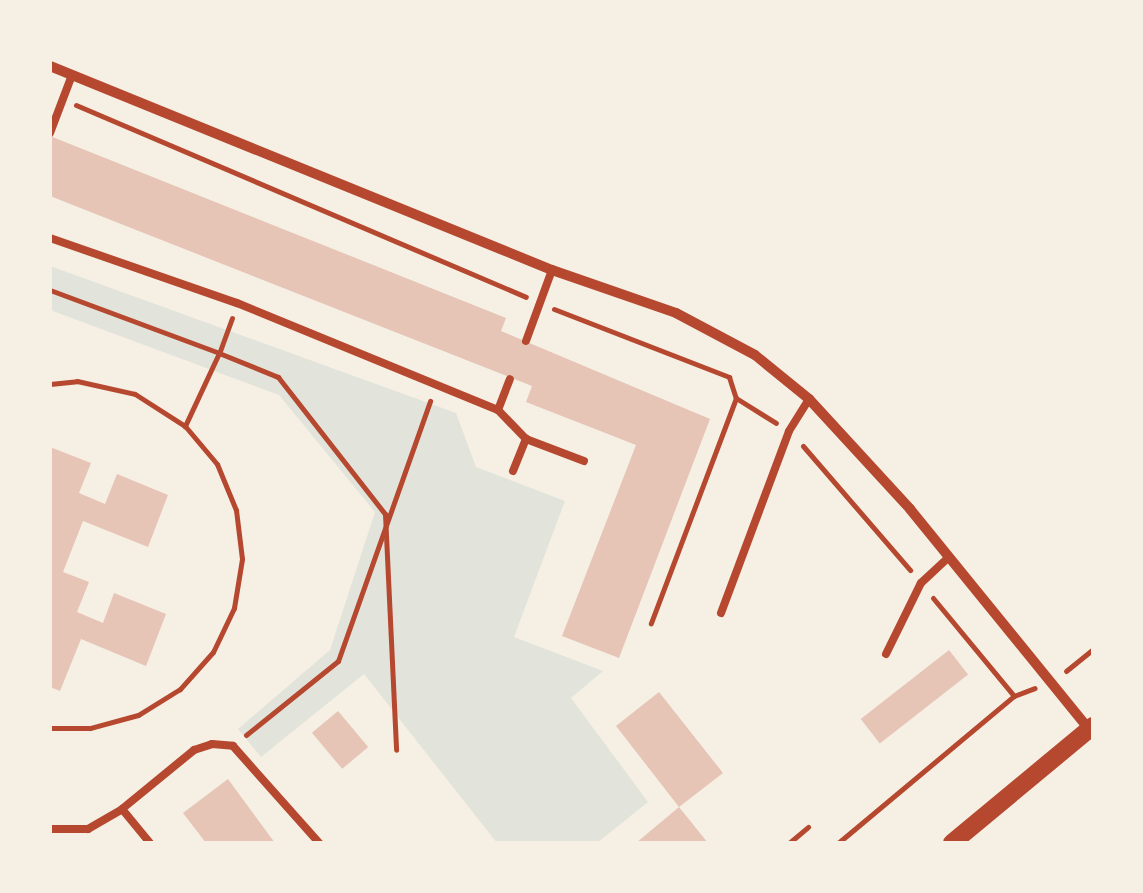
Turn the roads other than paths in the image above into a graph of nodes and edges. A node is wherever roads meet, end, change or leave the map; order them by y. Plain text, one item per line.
1 (50, 66) edge
2 (72, 75) junction
3 (50, 133) edge
4 (50, 238) edge
5 (552, 270) junction
6 (526, 341) dead end
7 (510, 378) dead end
8 (809, 398) junction
9 (498, 410) junction
10 (526, 439) junction
11 (584, 461) dead end
12 (513, 471) dead end
13 (949, 557) junction
14 (721, 613) dead end
15 (886, 654) dead end
16 (1091, 728) edge
17 (122, 809) junction
18 (50, 829) edge
19 (150, 843) edge
20 (318, 843) edge
21 (952, 843) edge

1 - 2 street
2 - 3 lane
2 - 5 street
4 - 9 lane
5 - 6 lane
5 - 8 street
7 - 9 lane
8 - 13 street
8 - 14 lane
9 - 10 lane
10 - 11 lane
10 - 12 lane
13 - 15 lane
13 - 16 street
16 - 21 street
17 - 18 lane
17 - 19 lane
17 - 20 lane

